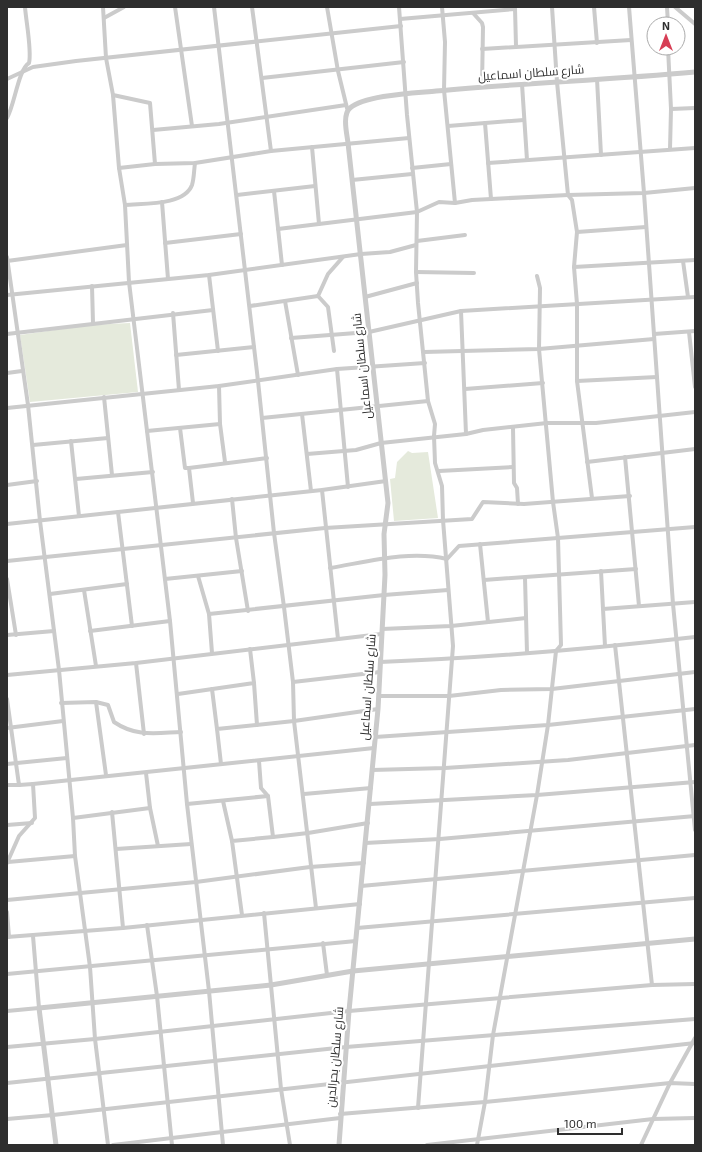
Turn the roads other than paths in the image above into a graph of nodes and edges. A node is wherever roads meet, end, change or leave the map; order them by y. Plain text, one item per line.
1 (25, 7) edge
2 (102, 7) edge
3 (124, 7) edge
4 (175, 7) edge
5 (214, 7) edge
6 (252, 7) edge
7 (327, 7) edge
8 (399, 7) edge
9 (442, 7) edge
10 (552, 7) edge
11 (594, 7) edge
12 (629, 7) edge
13 (675, 7) edge
14 (515, 8) edge
15 (473, 13) junction
16 (442, 14) junction
17 (104, 18) junction
18 (400, 19) junction
19 (695, 24) edge
20 (401, 26) junction
21 (332, 34) junction
22 (631, 40) junction
23 (256, 42) junction
24 (597, 43) junction
25 (554, 44) junction
26 (218, 46) junction
27 (516, 46) junction
28 (482, 49) junction
29 (181, 50) junction
30 (668, 56) edge
31 (106, 58) junction
32 (404, 62) junction
33 (338, 71) junction
34 (695, 72) edge
35 (21, 73) junction
36 (669, 74) junction
37 (634, 76) junction
38 (262, 78) junction
39 (7, 79) edge
40 (597, 79) junction
41 (557, 82) junction
42 (522, 84) junction
43 (482, 86) junction
44 (444, 90) junction
45 (406, 93) junction
46 (113, 95) junction
47 (347, 108) junction
48 (695, 108) edge
49 (671, 109) junction
50 (7, 118) edge
51 (268, 118) junction
52 (524, 120) junction
53 (229, 122) junction
54 (485, 123) junction
55 (192, 126) junction
56 (448, 126) junction
57 (153, 130) junction
58 (409, 138) junction
59 (348, 143) junction
60 (312, 147) junction
61 (695, 148) edge
62 (670, 149) junction
63 (271, 151) junction
64 (640, 152) junction
65 (601, 155) junction
66 (233, 156) junction
67 (564, 158) junction
68 (527, 160) junction
69 (488, 163) junction
70 (155, 164) junction
71 (196, 164) junction
72 (451, 164) junction
73 (119, 168) junction
74 (412, 168) junction
75 (412, 174) junction
76 (352, 180) junction
77 (315, 186) junction
78 (695, 188) edge
79 (274, 191) junction
80 (644, 193) junction
81 (568, 194) junction
82 (237, 195) junction
83 (491, 199) junction
84 (162, 202) junction
85 (455, 203) junction
86 (125, 205) junction
87 (417, 212) junction
88 (357, 219) junction
89 (319, 224) junction
90 (646, 227) junction
91 (278, 229) junction
92 (577, 232) junction
93 (242, 234) junction
94 (465, 235) dead end
95 (165, 242) junction
96 (417, 243) junction
97 (127, 245) junction
98 (361, 254) junction
99 (343, 257) junction
100 (7, 260) edge
101 (695, 260) edge
102 (683, 261) junction
103 (648, 263) junction
104 (282, 265) junction
105 (574, 267) junction
106 (246, 270) junction
107 (416, 272) junction
108 (474, 273) dead end
109 (209, 274) junction
110 (537, 276) dead end
111 (168, 279) junction
112 (129, 282) junction
113 (417, 283) junction
114 (92, 286) junction
115 (9, 295) edge
116 (318, 296) junction
117 (365, 297) junction
118 (688, 297) junction
119 (695, 297) edge
120 (651, 300) junction
121 (285, 301) junction
122 (577, 304) junction
123 (250, 306) junction
124 (538, 306) junction
125 (213, 310) junction
126 (461, 312) junction
127 (173, 313) junction
128 (133, 318) junction
129 (420, 320) junction
130 (93, 323) junction
131 (695, 331) edge
132 (369, 332) junction
133 (689, 332) junction
134 (17, 333) junction
135 (7, 334) edge
136 (332, 335) junction
137 (654, 336) junction
138 (291, 338) junction
139 (576, 346) junction
140 (254, 347) junction
141 (539, 349) junction
142 (218, 351) junction
143 (334, 351) dead end
144 (424, 352) junction
145 (464, 352) junction
146 (176, 355) junction
147 (425, 363) junction
148 (372, 367) junction
149 (337, 369) junction
150 (22, 371) junction
151 (7, 373) edge
152 (694, 373) edge
153 (298, 376) junction
154 (656, 377) junction
155 (577, 381) junction
156 (258, 382) junction
157 (542, 383) junction
158 (219, 386) junction
159 (695, 387) edge
160 (465, 389) junction
161 (179, 390) junction
162 (142, 394) junction
163 (104, 397) junction
164 (428, 401) junction
165 (28, 404) junction
166 (377, 407) junction
167 (7, 408) edge
168 (340, 410) junction
169 (695, 412) edge
170 (302, 414) junction
171 (660, 416) junction
172 (262, 418) junction
173 (582, 422) junction
174 (547, 423) junction
175 (220, 424) junction
176 (180, 428) junction
177 (513, 428) junction
178 (147, 431) junction
179 (466, 434) junction
180 (434, 436) junction
181 (108, 438) junction
182 (71, 441) junction
183 (381, 443) junction
184 (33, 445) junction
185 (695, 449) edge
186 (345, 450) junction
187 (663, 453) junction
188 (307, 454) junction
189 (267, 458) junction
190 (625, 458) junction
191 (225, 462) junction
192 (586, 462) junction
193 (513, 467) junction
194 (189, 468) junction
195 (439, 471) junction
196 (153, 472) junction
197 (112, 475) junction
198 (76, 479) junction
199 (37, 481) junction
200 (386, 481) junction
201 (7, 485) edge
202 (348, 487) junction
203 (322, 490) junction
204 (311, 491) junction
205 (271, 496) junction
206 (630, 496) junction
207 (592, 498) junction
208 (232, 499) junction
209 (553, 502) junction
210 (193, 503) junction
211 (518, 504) junction
212 (157, 507) junction
213 (118, 512) junction
214 (79, 516) junction
215 (40, 520) junction
216 (443, 520) junction
217 (7, 524) edge
218 (385, 525) junction
219 (695, 527) edge
220 (325, 528) junction
221 (667, 530) junction
222 (274, 533) junction
223 (632, 533) junction
224 (236, 538) junction
225 (558, 538) junction
226 (480, 544) junction
227 (161, 546) junction
228 (121, 548) junction
229 (45, 558) junction
230 (385, 559) junction
231 (446, 559) junction
232 (7, 561) edge
233 (330, 568) junction
234 (636, 569) junction
235 (242, 571) junction
236 (601, 571) junction
237 (198, 576) junction
238 (560, 576) junction
239 (525, 578) junction
240 (7, 579) edge
241 (165, 580) junction
242 (484, 580) junction
243 (127, 584) junction
244 (84, 590) junction
245 (448, 590) junction
246 (50, 594) junction
247 (384, 595) junction
248 (9, 598) edge
249 (333, 602) junction
250 (695, 602) edge
251 (673, 604) junction
252 (639, 606) junction
253 (284, 607) junction
254 (603, 608) junction
255 (248, 611) junction
256 (209, 614) junction
257 (526, 618) junction
258 (170, 621) junction
259 (488, 622) junction
260 (132, 626) junction
261 (451, 626) junction
262 (54, 631) junction
263 (90, 631) junction
264 (382, 632) junction
265 (7, 635) edge
266 (16, 635) junction
267 (695, 637) edge
268 (338, 639) junction
269 (677, 639) junction
270 (288, 645) junction
271 (615, 645) junction
272 (605, 646) junction
273 (250, 649) junction
274 (556, 651) junction
275 (212, 653) junction
276 (527, 654) junction
277 (173, 658) junction
278 (452, 658) junction
279 (136, 662) junction
280 (380, 662) junction
281 (96, 666) junction
282 (59, 670) junction
283 (380, 672) junction
284 (695, 672) edge
285 (680, 673) junction
286 (7, 675) edge
287 (619, 680) junction
288 (292, 682) junction
289 (254, 684) junction
290 (552, 688) junction
291 (212, 689) junction
292 (178, 694) junction
293 (378, 696) junction
294 (449, 696) junction
295 (7, 699) edge
296 (96, 702) junction
297 (61, 703) junction
298 (378, 709) junction
299 (695, 709) edge
300 (683, 710) junction
301 (623, 716) junction
302 (63, 721) junction
303 (294, 721) junction
304 (257, 725) junction
305 (548, 725) junction
306 (9, 728) edge
307 (217, 729) junction
308 (181, 732) junction
309 (447, 732) junction
310 (144, 734) junction
311 (375, 737) junction
312 (695, 745) edge
313 (687, 746) junction
314 (374, 748) junction
315 (626, 752) junction
316 (298, 756) junction
317 (67, 758) junction
318 (260, 761) junction
319 (542, 761) junction
320 (16, 763) junction
321 (7, 764) edge
322 (221, 764) junction
323 (445, 768) junction
324 (184, 769) junction
325 (372, 770) junction
326 (146, 773) junction
327 (106, 775) junction
328 (70, 780) junction
329 (693, 782) edge
330 (33, 784) junction
331 (7, 785) edge
332 (19, 785) junction
333 (630, 786) junction
334 (371, 788) junction
335 (304, 794) junction
336 (537, 795) junction
337 (268, 796) junction
338 (443, 800) junction
339 (223, 801) junction
340 (187, 804) junction
341 (370, 804) junction
342 (150, 808) junction
343 (112, 812) junction
344 (694, 816) edge
345 (73, 818) junction
346 (634, 822) junction
347 (32, 823) junction
348 (368, 823) junction
349 (7, 825) edge
350 (695, 830) edge
351 (530, 831) junction
352 (308, 833) junction
353 (273, 837) junction
354 (440, 839) junction
355 (232, 841) junction
356 (366, 843) junction
357 (191, 844) junction
358 (158, 846) junction
359 (116, 849) junction
360 (695, 855) edge
361 (75, 856) junction
362 (638, 860) junction
363 (7, 862) edge
364 (364, 863) junction
365 (310, 867) junction
366 (523, 872) junction
367 (238, 877) junction
368 (436, 879) junction
369 (196, 882) junction
370 (362, 886) junction
371 (119, 889) junction
372 (80, 893) junction
373 (695, 898) edge
374 (7, 900) edge
375 (644, 902) junction
376 (360, 904) junction
377 (316, 908) junction
378 (7, 912) edge
379 (514, 912) junction
380 (264, 913) junction
381 (242, 915) junction
382 (200, 919) junction
383 (432, 922) junction
384 (147, 925) junction
385 (123, 928) junction
386 (357, 928) junction
387 (86, 931) junction
388 (33, 936) junction
389 (8, 937) edge
390 (695, 939) edge
391 (356, 941) junction
392 (648, 943) junction
393 (323, 944) junction
394 (267, 949) junction
395 (205, 954) junction
396 (507, 957) junction
397 (152, 960) junction
398 (429, 963) junction
399 (90, 967) junction
400 (353, 971) junction
401 (36, 972) junction
402 (7, 974) edge
403 (327, 975) junction
404 (695, 984) edge
405 (271, 985) junction
406 (652, 985) junction
407 (209, 991) junction
408 (157, 996) junction
409 (500, 998) junction
410 (92, 1002) junction
411 (426, 1005) junction
412 (39, 1008) junction
413 (7, 1011) edge
414 (349, 1011) junction
415 (275, 1019) junction
416 (695, 1019) edge
417 (211, 1026) junction
418 (160, 1031) junction
419 (493, 1035) junction
420 (695, 1038) edge
421 (95, 1040) junction
422 (422, 1040) junction
423 (694, 1043) edge
424 (43, 1044) junction
425 (7, 1047) edge
426 (346, 1047) junction
427 (278, 1055) junction
428 (214, 1061) junction
429 (490, 1067) junction
430 (163, 1068) junction
431 (99, 1074) junction
432 (419, 1074) junction
433 (48, 1080) junction
434 (343, 1081) junction
435 (7, 1083) edge
436 (670, 1083) junction
437 (695, 1084) edge
438 (281, 1089) junction
439 (218, 1096) junction
440 (166, 1102) junction
441 (485, 1102) junction
442 (418, 1108) junction
443 (104, 1109) junction
444 (53, 1115) junction
445 (340, 1116) junction
446 (695, 1118) edge
447 (7, 1119) edge
448 (653, 1120) junction
449 (287, 1124) junction
450 (222, 1132) junction
451 (171, 1138) junction
452 (477, 1138) junction
453 (56, 1145) edge
454 (108, 1145) edge
455 (113, 1145) edge
456 (172, 1145) edge
457 (223, 1145) edge
458 (290, 1145) edge
459 (339, 1145) edge
460 (427, 1145) edge
461 (476, 1145) edge
462 (641, 1145) edge

1 - 35 street
2 - 17 street
3 - 17 street
4 - 29 street
5 - 26 street
6 - 23 street
7 - 21 street
8 - 18 street
9 - 16 street
10 - 25 street
11 - 24 street
12 - 22 street
13 - 19 street
14 - 15 street
14 - 27 street
15 - 16 street
15 - 28 street
16 - 18 street
16 - 44 street
17 - 31 street
18 - 20 street
20 - 21 street
20 - 32 street
21 - 23 street
21 - 33 street
22 - 24 street
22 - 37 street
23 - 26 street
23 - 38 street
24 - 25 street
25 - 27 street
25 - 41 street
26 - 29 street
26 - 53 street
27 - 28 street
28 - 43 street
29 - 31 street
29 - 55 street
30 - 36 street
31 - 35 street
31 - 46 street
32 - 33 street
32 - 45 street
33 - 38 street
33 - 47 street
34 - 36 street, شارع سلطان اسماعيل
35 - 39 street
35 - 50 street
36 - 37 street, شارع سلطان اسماعيل
36 - 49 street
37 - 40 street, شارع سلطان اسماعيل
37 - 64 street
38 - 51 street
40 - 41 street, شارع سلطان اسماعيل
40 - 65 street
41 - 42 street, شارع سلطان اسماعيل
41 - 67 street
42 - 43 street, شارع سلطان اسماعيل
42 - 52 street
43 - 44 street, شارع سلطان اسماعيل
44 - 45 street, شارع سلطان اسماعيل
44 - 56 street
45 - 47 street, شارع سلطان اسماعيل
45 - 58 street
46 - 57 street
46 - 73 street
47 - 51 street
47 - 59 street, شارع سلطان اسماعيل
48 - 49 street
49 - 62 street
51 - 53 street
51 - 63 street
52 - 54 street
52 - 68 street
53 - 55 street
53 - 66 street
54 - 56 street
54 - 69 street
55 - 57 street
56 - 72 street
57 - 70 street
58 - 59 street
58 - 74 street
59 - 60 street
59 - 76 street, شارع سلطان اسماعيل
60 - 63 street
60 - 77 street
61 - 62 street
62 - 64 street
63 - 66 street
64 - 65 street
64 - 80 street
65 - 67 street
66 - 71 street
66 - 82 street
67 - 68 street
67 - 81 street
68 - 69 street
69 - 83 street
70 - 71 street
70 - 73 street
71 - 84 street
72 - 74 street
72 - 85 street
73 - 86 street
74 - 75 street
75 - 76 street
75 - 87 street
76 - 88 street, شارع سلطان اسماعيل
77 - 79 street
77 - 89 street
78 - 80 street
79 - 82 street
79 - 91 street
80 - 81 street
80 - 90 street
81 - 83 street
81 - 92 street
82 - 93 street
83 - 85 street
84 - 86 street
84 - 95 street
85 - 87 street
86 - 97 street
87 - 88 street
87 - 96 street
88 - 89 street
88 - 98 street, شارع سلطان اسماعيل
89 - 91 street
90 - 92 street
90 - 103 street
91 - 104 street
92 - 105 street
93 - 95 street
93 - 106 street
94 - 96 street
95 - 111 street
96 - 98 street
96 - 107 street
97 - 100 street
97 - 112 street
98 - 99 street
98 - 117 street, شارع سلطان اسماعيل
99 - 104 street
99 - 116 street
100 - 115 street
101 - 102 street
102 - 103 street
102 - 118 street
103 - 105 street
103 - 120 street
104 - 106 street
105 - 122 street
106 - 109 street
106 - 123 street
107 - 108 street
107 - 113 street
109 - 111 street
109 - 125 street
110 - 124 street
111 - 112 street
112 - 114 street
112 - 128 street
113 - 117 street
113 - 129 street
114 - 115 street
114 - 130 street
115 - 134 street
116 - 121 street
116 - 136 street
117 - 132 street, شارع سلطان اسماعيل
118 - 119 street
118 - 120 street
120 - 122 street
120 - 137 street
121 - 123 street
121 - 138 street
122 - 124 street
122 - 139 street
123 - 140 street
124 - 126 street
124 - 141 street
125 - 127 street
125 - 142 street
126 - 129 street
126 - 145 street
127 - 128 street
127 - 146 street
128 - 130 street
128 - 162 street
129 - 132 street
129 - 144 street
130 - 134 street
131 - 133 street
132 - 136 street
132 - 148 street, شارع سلطان اسماعيل
133 - 137 street
133 - 152 street
134 - 135 street
134 - 150 street
136 - 138 street
136 - 143 street
137 - 139 street
137 - 154 street
138 - 153 street
139 - 141 street
139 - 155 street
140 - 142 street
140 - 156 street
141 - 145 street
141 - 157 street
142 - 146 street
144 - 145 street
144 - 147 street
145 - 160 street
146 - 161 street
147 - 148 street
147 - 164 street
148 - 149 street
148 - 166 street, شارع سلطان اسماعيل
149 - 153 street
149 - 168 street
150 - 151 street
150 - 165 street
152 - 159 street
153 - 156 street
154 - 155 street
154 - 171 street
155 - 173 street
156 - 158 street
156 - 172 street
157 - 160 street
157 - 174 street
158 - 161 street
158 - 175 street
160 - 179 street
161 - 162 street
162 - 163 street
162 - 178 street
163 - 165 street
163 - 181 street
164 - 166 street
164 - 180 street
165 - 167 street
165 - 184 street
166 - 168 street
166 - 183 street, شارع سلطان اسماعيل
168 - 170 street
168 - 186 street
169 - 171 street
170 - 172 street
170 - 188 street
171 - 173 street
171 - 187 street
172 - 189 street
173 - 174 street
173 - 192 street
174 - 177 street
174 - 209 street
175 - 176 street
175 - 191 street
176 - 178 street
176 - 194 street
177 - 179 street
177 - 193 street
178 - 196 street
179 - 180 street
180 - 183 street
180 - 195 street
181 - 182 street
181 - 197 street
182 - 184 street
182 - 198 street
183 - 186 street
183 - 200 street, شارع سلطان اسماعيل
184 - 199 street
185 - 187 street
186 - 188 street
186 - 202 street
187 - 190 street
187 - 221 street
188 - 204 street
189 - 191 street
189 - 205 street
190 - 192 street
190 - 206 street
191 - 194 street
192 - 207 street
193 - 195 street
193 - 211 street
194 - 210 street
195 - 216 street
196 - 197 street
196 - 212 street
197 - 198 street
198 - 214 street
199 - 201 street
199 - 215 street
200 - 202 street
200 - 218 street, شارع سلطان اسماعيل
202 - 203 street
203 - 204 street
203 - 220 street
204 - 205 street
205 - 208 street
205 - 222 street
206 - 207 street
206 - 223 street
207 - 209 street
208 - 210 street
208 - 224 street
209 - 211 street
209 - 225 street
210 - 212 street
211 - 216 street
212 - 213 street
212 - 227 street
213 - 214 street
213 - 228 street
214 - 215 street
215 - 217 street
215 - 229 street
216 - 218 street
216 - 231 street
218 - 220 street
218 - 230 street, شارع سلطان اسماعيل
219 - 221 street
220 - 222 street
220 - 233 street
221 - 223 street
221 - 251 street
222 - 224 street
222 - 253 street
223 - 225 street
223 - 234 street
224 - 227 street
224 - 235 street
225 - 226 street
225 - 238 street
226 - 231 street
226 - 242 street
227 - 228 street
227 - 241 street
228 - 229 street
228 - 243 street
229 - 232 street
229 - 246 street
230 - 231 street
230 - 233 street
230 - 247 street, شارع سلطان اسماعيل
231 - 245 street
233 - 249 street
234 - 236 street
234 - 252 street
235 - 237 street
235 - 255 street
236 - 238 street
236 - 254 street
237 - 241 street
237 - 256 street
238 - 239 street
238 - 274 street
239 - 242 street
239 - 257 street
240 - 248 street
241 - 258 street
242 - 259 street
243 - 244 street
243 - 260 street
244 - 246 street
244 - 263 street
245 - 247 street
245 - 261 street
246 - 262 street
247 - 249 street
247 - 264 street, شارع سلطان اسماعيل
248 - 266 street
249 - 253 street
249 - 268 street
250 - 251 street
251 - 252 street
251 - 269 street
252 - 254 street
253 - 255 street
253 - 270 street
254 - 272 street
255 - 256 street
256 - 275 street
257 - 259 street
257 - 276 street
258 - 260 street
258 - 277 street
259 - 261 street
260 - 263 street
261 - 264 street
261 - 278 street
262 - 266 street
262 - 282 street
263 - 281 street
264 - 268 street
264 - 280 street, شارع سلطان اسماعيل
265 - 266 street
267 - 269 street
268 - 270 street
269 - 271 street
269 - 285 street
270 - 273 street
270 - 288 street
271 - 272 street
271 - 287 street
272 - 274 street
273 - 275 street
273 - 289 street
274 - 276 street
274 - 290 street
275 - 277 street
276 - 278 street
277 - 279 street
277 - 292 street
278 - 280 street
278 - 294 street
279 - 281 street
279 - 310 street
280 - 283 street, شارع سلطان اسماعيل
281 - 282 street
282 - 286 street
282 - 297 street
283 - 288 street
283 - 293 street, شارع سلطان اسماعيل
284 - 285 street
285 - 287 street
285 - 300 street
287 - 290 street
287 - 301 street
288 - 303 street
289 - 291 street
289 - 304 street
290 - 294 street
290 - 305 street
291 - 292 street
291 - 307 street
292 - 308 street
293 - 294 street
293 - 298 street, شارع سلطان اسماعيل
294 - 309 street
295 - 306 street
296 - 297 street
296 - 310 street
296 - 327 street
297 - 302 street
298 - 303 street
298 - 311 street, شارع سلطان اسماعيل
299 - 300 street
300 - 301 street
300 - 313 street
301 - 305 street
301 - 315 street
302 - 306 street
302 - 317 street
303 - 304 street
303 - 316 street
304 - 307 street
305 - 309 street
305 - 319 street
306 - 320 street
307 - 322 street
308 - 310 street
308 - 324 street
309 - 311 street
309 - 323 street
311 - 314 street, شارع سلطان اسماعيل
312 - 313 street
313 - 315 street
313 - 329 street
314 - 316 street
314 - 325 street, شارع سلطان اسماعيل
315 - 319 street
315 - 333 street
316 - 318 street
316 - 335 street
317 - 320 street
317 - 328 street
318 - 322 street
318 - 337 street
319 - 323 street
319 - 336 street
320 - 321 street
320 - 332 street
322 - 324 street
323 - 325 street
323 - 338 street
324 - 326 street
324 - 340 street
325 - 334 street, شارع سلطان اسماعيل
326 - 327 street
326 - 342 street
327 - 328 street
328 - 330 street
328 - 345 street
329 - 333 street
329 - 344 street
330 - 332 street
330 - 347 street
331 - 332 street
333 - 336 street
333 - 346 street
334 - 335 street
334 - 341 street, شارع سلطان اسماعيل
335 - 352 street
336 - 338 street
336 - 351 street
337 - 339 street
337 - 353 street
338 - 341 street
338 - 354 street
339 - 340 street
339 - 355 street
340 - 357 street
341 - 348 street, شارع سلطان اسماعيل
342 - 343 street
342 - 358 street
343 - 345 street
343 - 359 street
344 - 346 street
344 - 350 street
345 - 361 street
346 - 351 street
346 - 362 street
347 - 349 street
347 - 363 street
348 - 352 street
348 - 356 street, شارع سلطان اسماعيل
351 - 354 street
351 - 366 street
352 - 353 street
352 - 365 street
353 - 355 street
354 - 356 street
354 - 368 street
355 - 367 street
356 - 364 street, شارع سلطان اسماعيل
357 - 358 street
357 - 369 street
358 - 359 street
359 - 371 street
360 - 362 street
361 - 363 street
361 - 372 street
362 - 366 street
362 - 375 street
364 - 365 street
364 - 370 street, شارع سلطان اسماعيل
365 - 367 street
365 - 377 street
366 - 368 street
366 - 379 street
367 - 369 street
367 - 381 street
368 - 370 street
368 - 383 street
369 - 371 street
369 - 382 street
370 - 376 street, شارع سلطان اسماعيل
371 - 372 street
371 - 385 street
372 - 374 street
372 - 387 street
373 - 375 street
375 - 379 street
375 - 392 street
376 - 377 street
376 - 386 street, شارع سلطان اسماعيل
377 - 380 street
378 - 389 street
379 - 383 street
379 - 396 street
380 - 381 street
380 - 394 street
381 - 382 street
382 - 384 street
382 - 395 street
383 - 386 street
383 - 398 street
384 - 385 street
384 - 397 street
385 - 387 street
386 - 391 street, شارع سلطان اسماعيل
387 - 388 street
387 - 399 street
388 - 389 street
388 - 401 street
390 - 392 street
391 - 393 street
391 - 400 street, شارع سلطان اسماعيل
392 - 396 street
392 - 406 street
393 - 394 street
393 - 403 street
394 - 395 street
394 - 405 street
395 - 397 street
395 - 407 street
396 - 398 street
396 - 409 street
397 - 399 street
397 - 408 street
398 - 400 street
398 - 411 street
399 - 401 street
399 - 410 street
400 - 403 street
400 - 414 street, شارع سلطان بحرالدين
401 - 402 street
401 - 412 street
403 - 405 street
404 - 406 street
405 - 407 street
405 - 415 street
406 - 409 street
407 - 408 street
407 - 417 street
408 - 410 street
408 - 418 street
409 - 411 street
409 - 419 street
410 - 412 street
410 - 421 street
411 - 414 street
411 - 422 street
412 - 413 street
412 - 424 street
414 - 415 street
414 - 426 street, شارع سلطان بحرالدين
415 - 417 street
415 - 427 street
416 - 419 street
417 - 418 street
417 - 428 street
418 - 421 street
418 - 430 street
419 - 422 street
419 - 429 street
420 - 423 street
421 - 424 street
421 - 431 street
422 - 426 street
422 - 432 street
423 - 429 street
423 - 436 street
424 - 425 street
424 - 433 street
426 - 427 street
426 - 434 street, شارع سلطان بحرالدين
427 - 428 street
427 - 438 street
428 - 430 street
428 - 439 street
429 - 432 street
429 - 441 street
430 - 431 street
430 - 440 street
431 - 433 street
431 - 443 street
432 - 434 street
432 - 442 street
433 - 435 street
433 - 444 street
434 - 438 street
434 - 445 street, شارع سلطان بحرالدين
436 - 437 street
436 - 441 street
436 - 448 street
438 - 439 street
438 - 449 street
439 - 440 street
439 - 450 street
440 - 443 street
440 - 451 street
441 - 442 street
441 - 452 street
442 - 445 street
443 - 444 street
443 - 454 street
444 - 447 street
444 - 453 street
445 - 449 street
445 - 459 street, شارع سلطان بحرالدين
446 - 448 street
448 - 452 street
448 - 462 street
449 - 450 street
449 - 458 street
450 - 451 street
450 - 457 street
451 - 455 street
451 - 456 street
452 - 460 street
452 - 461 street

